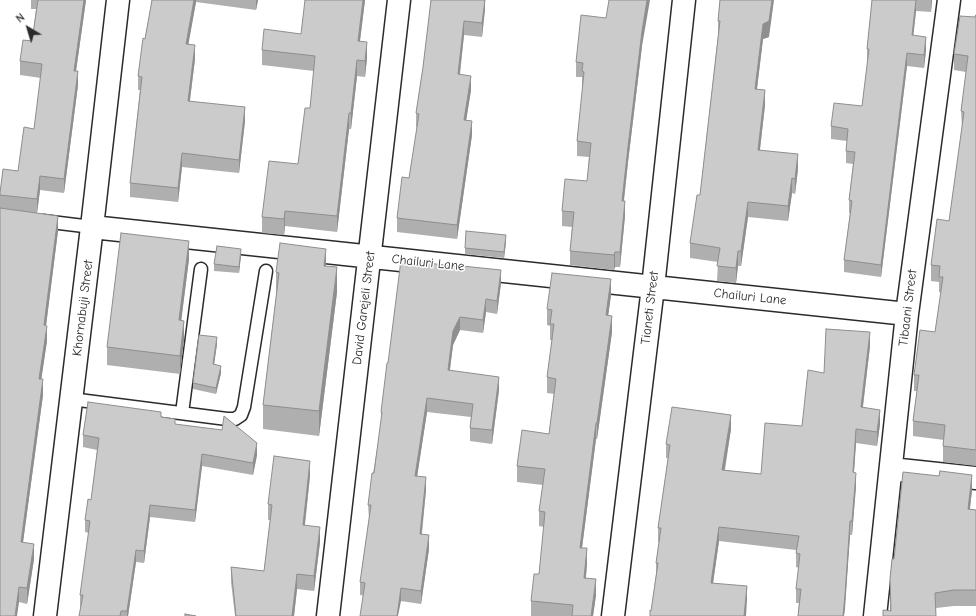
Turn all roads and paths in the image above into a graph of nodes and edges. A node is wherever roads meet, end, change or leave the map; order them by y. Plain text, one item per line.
1 (118, 0) edge
2 (399, 0) edge
3 (684, 0) edge
4 (952, 14) edge
5 (31, 220) edge
6 (92, 227) junction
7 (370, 257) junction
8 (201, 269) dead end
9 (266, 270) dead end
10 (653, 287) junction
11 (907, 314) junction
12 (72, 399) junction
13 (182, 413) junction
14 (891, 469) junction
15 (976, 478) edge
16 (45, 616) edge
17 (328, 616) edge
18 (613, 616) edge
19 (875, 616) edge

1 - 6 street, Khornabuji Street
2 - 7 street, David Garejeli Street
3 - 10 street, Tianeti Street
4 - 11 street, Tibaani Street
5 - 6 lane
6 - 7 street, Chailuri Lane
6 - 12 street, Khornabuji Street
7 - 10 street, Chailuri Lane
7 - 17 street, David Garejeli Street
8 - 13 lane
9 - 13 lane
10 - 11 street, Chailuri Lane
10 - 18 street, Tianeti Street
11 - 14 street, Tibaani Street
12 - 13 lane
12 - 16 street, Khornabuji Street
14 - 15 street
14 - 19 street, Tibaani Street

